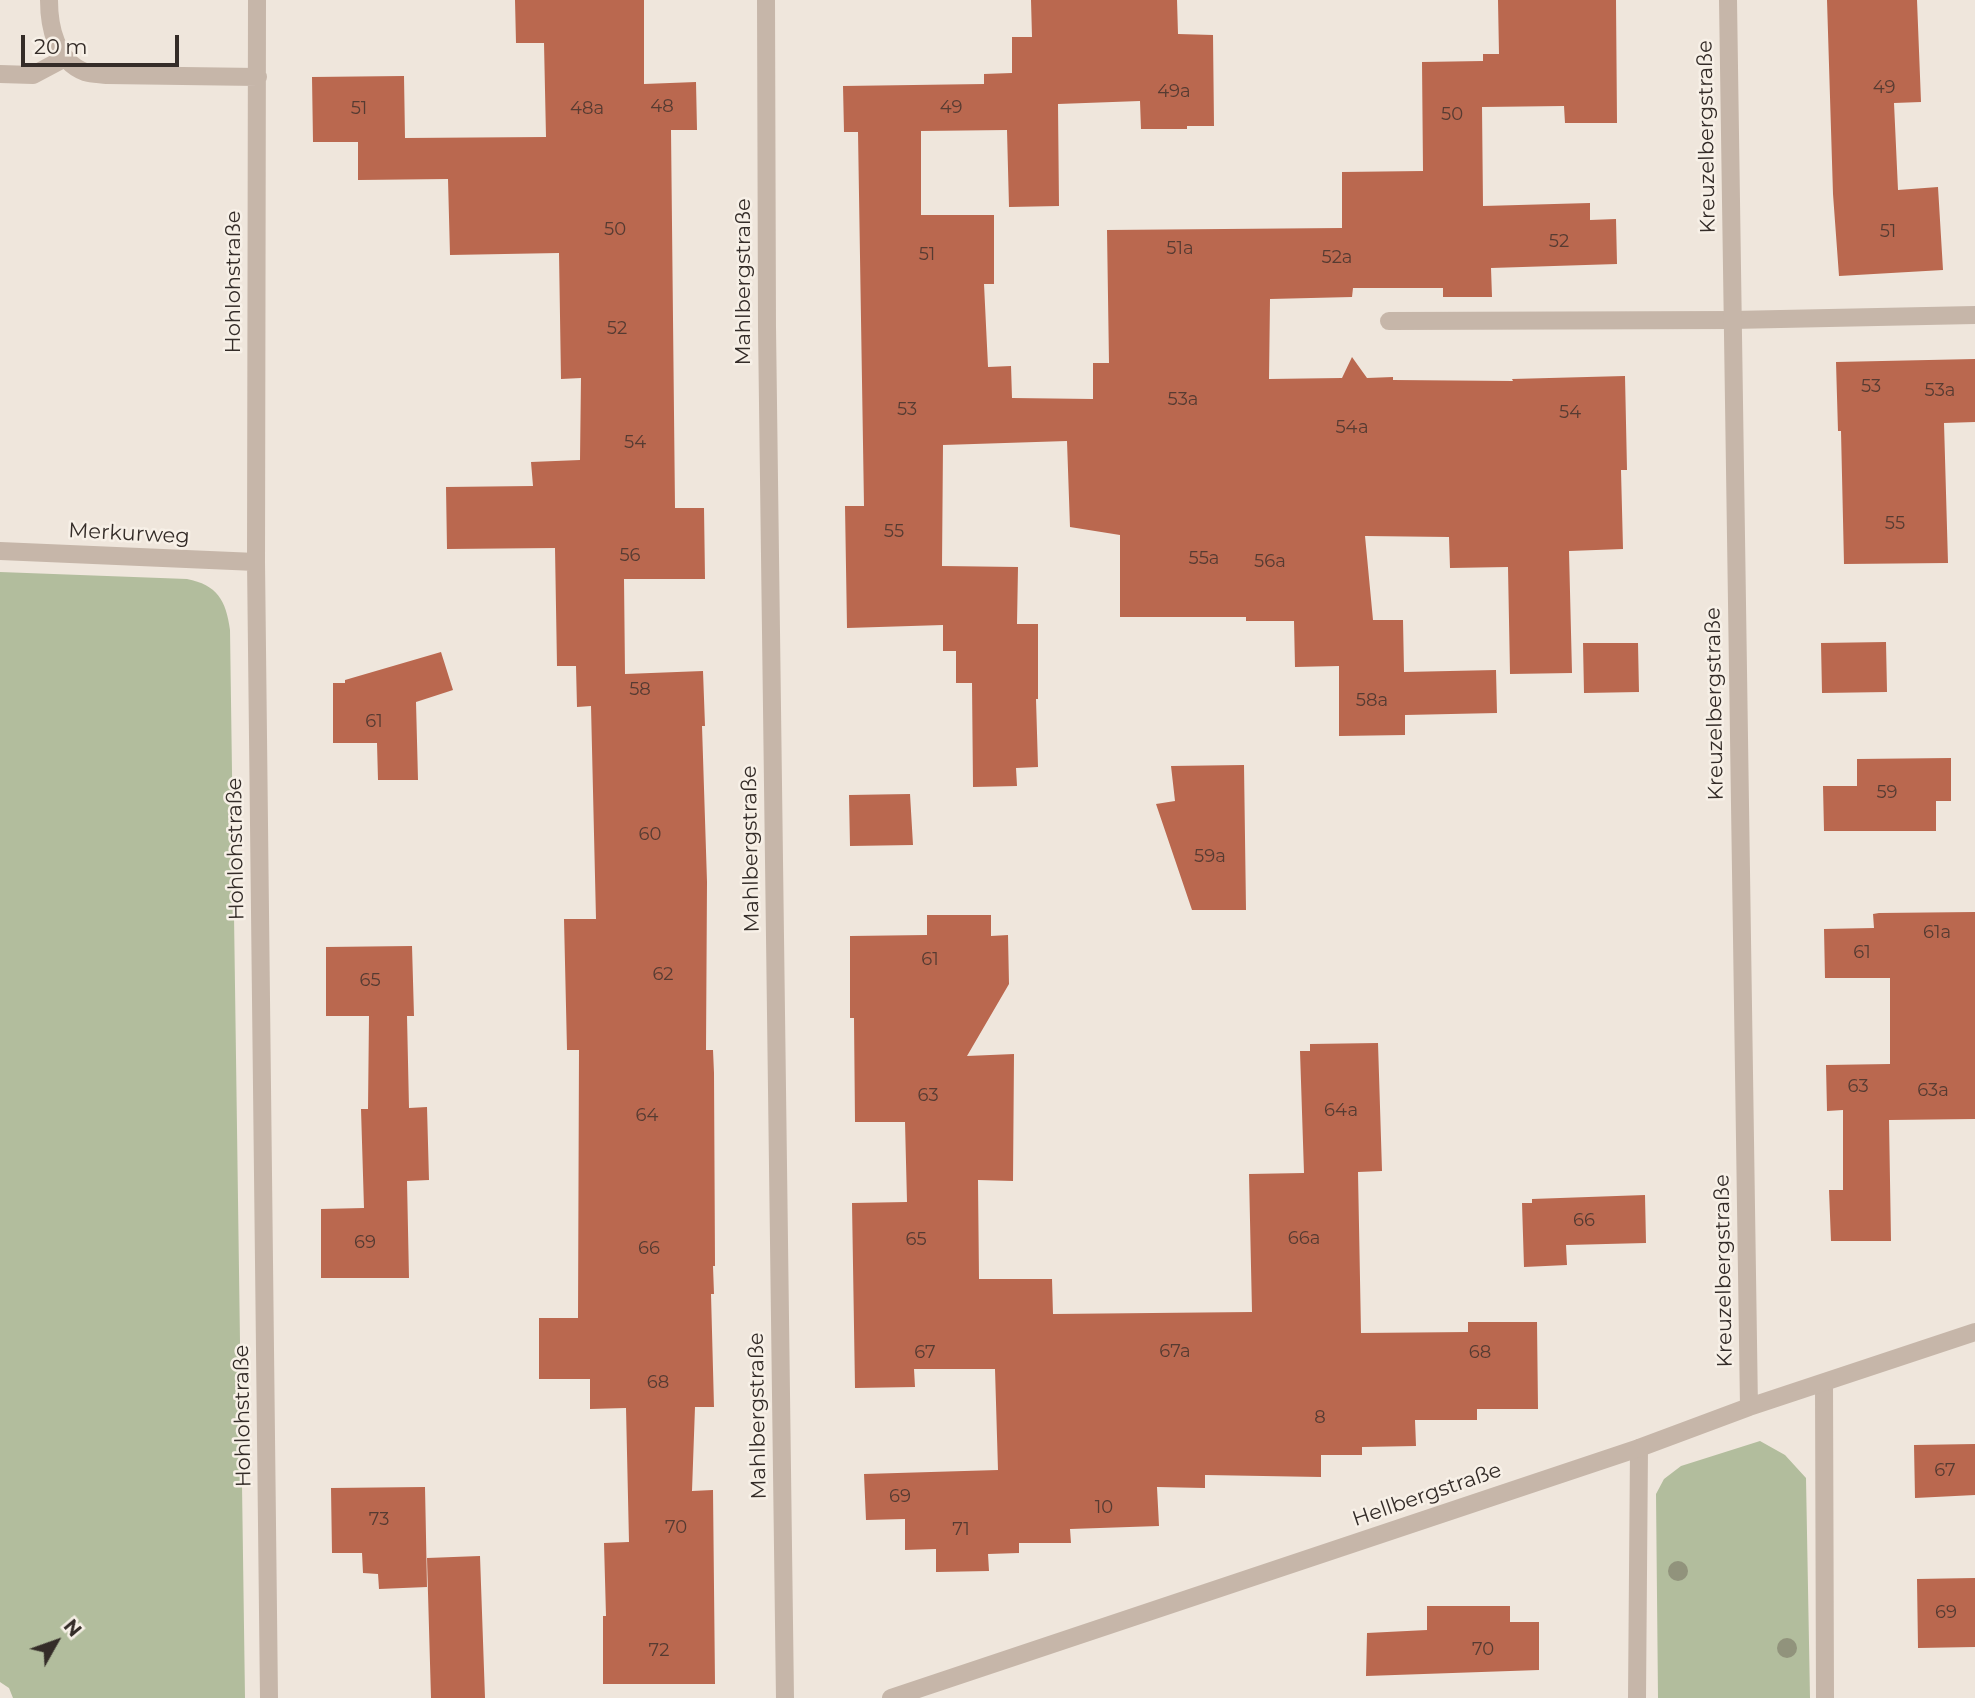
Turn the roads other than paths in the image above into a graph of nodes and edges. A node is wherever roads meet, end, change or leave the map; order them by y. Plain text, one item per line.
1 (49, 0) edge
2 (257, 0) edge
3 (766, 0) edge
4 (1728, 0) edge
5 (65, 58) junction
6 (0, 74) edge
7 (258, 77) junction
8 (1975, 315) edge
9 (1732, 320) junction
10 (1389, 321) dead end
11 (0, 551) edge
12 (256, 562) junction
13 (1975, 1332) edge
14 (1824, 1384) junction
15 (1749, 1407) junction
16 (1639, 1448) junction
17 (269, 1698) edge
18 (785, 1698) edge
19 (891, 1698) edge
20 (1637, 1698) edge
21 (1825, 1698) edge

1 - 5 street
2 - 7 street, Hohlohstraße
3 - 18 street, Mahlbergstraße
4 - 9 street, Kreuzelbergstraße
5 - 6 street
5 - 7 street
7 - 12 street, Hohlohstraße
8 - 9 street
9 - 10 street
9 - 15 street, Kreuzelbergstraße
11 - 12 street, Merkurweg
12 - 17 street, Hohlohstraße
13 - 14 street, Hellbergstraße
14 - 15 street, Hellbergstraße
14 - 21 street
15 - 16 street, Hellbergstraße
16 - 19 street, Hellbergstraße
16 - 20 street

